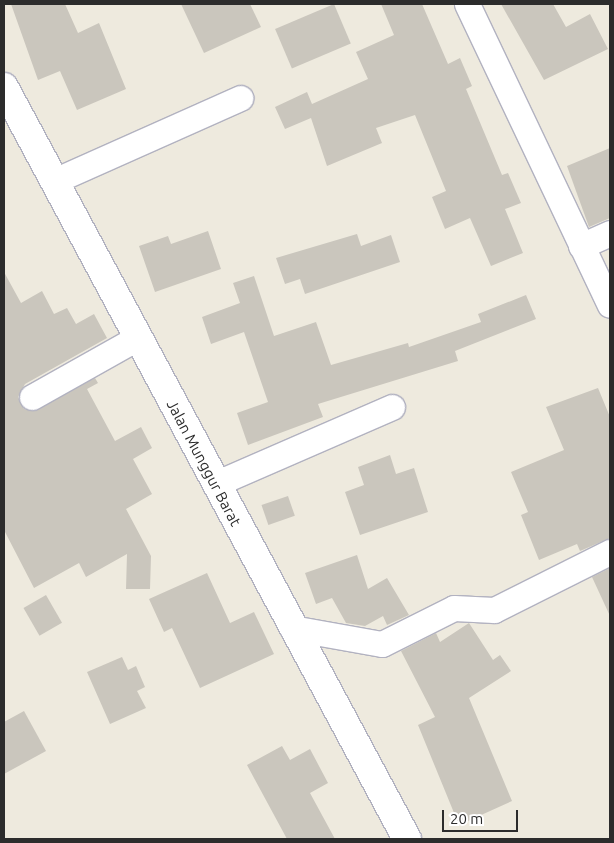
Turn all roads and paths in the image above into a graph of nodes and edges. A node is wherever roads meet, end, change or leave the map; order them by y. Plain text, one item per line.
1 (467, 4) edge
2 (4, 87) edge
3 (240, 98) dead end
4 (54, 181) junction
5 (610, 233) edge
6 (581, 246) junction
7 (610, 305) edge
8 (137, 338) junction
9 (32, 397) dead end
10 (392, 407) dead end
11 (215, 484) junction
12 (610, 552) edge
13 (292, 628) junction
14 (405, 839) edge

1 - 6 street
2 - 4 street, Jalan Munggur Barat
3 - 4 street
4 - 8 street, Jalan Munggur Barat
5 - 6 street
6 - 7 street
8 - 9 street
8 - 11 street, Jalan Munggur Barat
10 - 11 street
11 - 13 street, Jalan Munggur Barat
12 - 13 street
13 - 14 street, Jalan Munggur Barat

